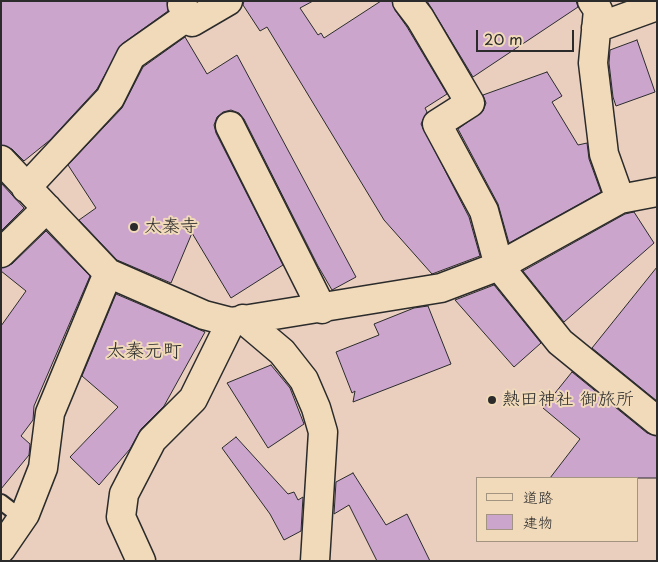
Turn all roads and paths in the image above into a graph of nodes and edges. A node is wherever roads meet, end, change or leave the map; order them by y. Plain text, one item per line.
1 (228, 1) edge
2 (407, 1) edge
3 (592, 1) edge
4 (657, 6) edge
5 (184, 8) edge
6 (596, 28) junction
7 (230, 126) dead end
8 (1, 160) edge
9 (26, 188) junction
10 (657, 192) edge
11 (620, 199) junction
12 (47, 208) junction
13 (1, 253) edge
14 (499, 266) junction
15 (108, 273) junction
16 (322, 309) junction
17 (237, 321) junction
18 (657, 421) edge
19 (12, 510) edge
20 (1, 549) edge
21 (141, 561) edge
22 (315, 561) edge

1 - 5 street
2 - 14 street
3 - 6 street
4 - 6 street
5 - 9 street
6 - 11 street
7 - 16 street
8 - 9 street
9 - 12 street
10 - 11 street
11 - 14 street
12 - 13 street
12 - 15 street
14 - 16 street
14 - 18 street
15 - 17 street
15 - 19 street
16 - 17 street
17 - 21 street
17 - 22 street
19 - 20 street

